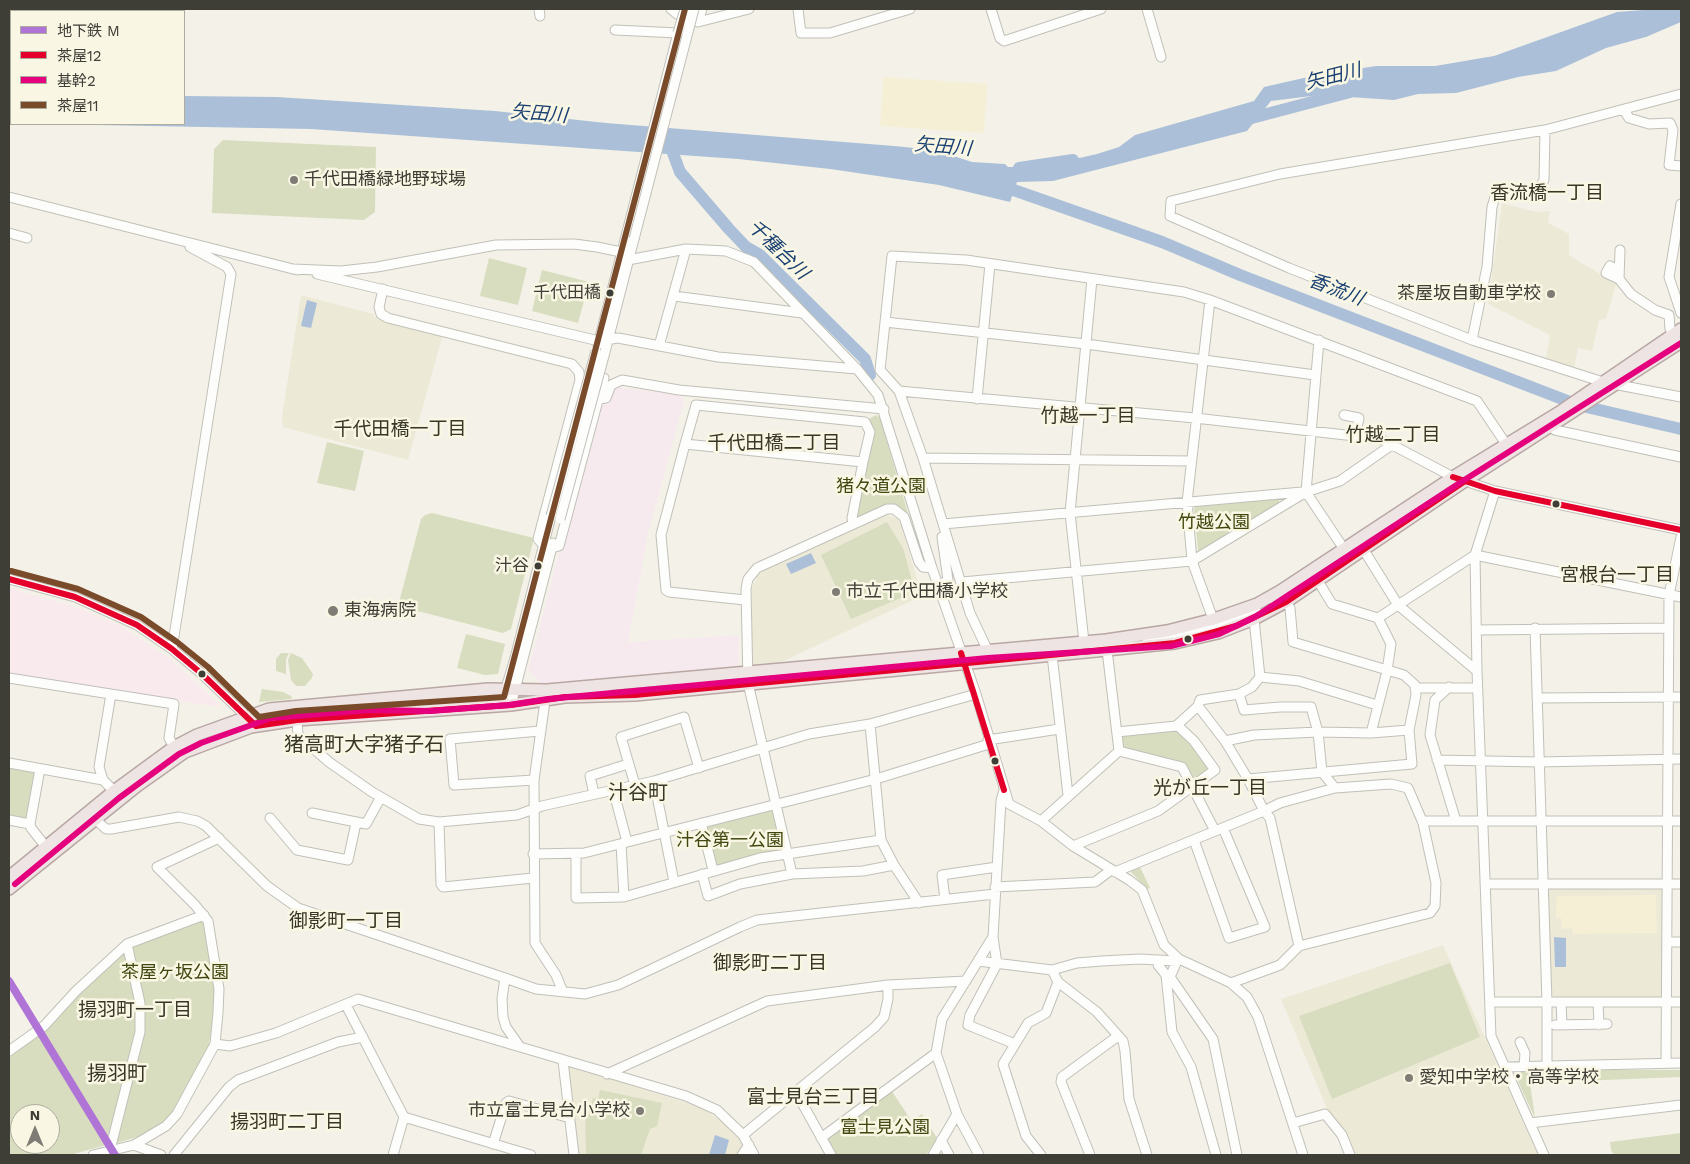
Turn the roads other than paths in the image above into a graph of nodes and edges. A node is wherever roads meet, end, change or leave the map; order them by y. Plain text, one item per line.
1 (685, 9) edge
2 (694, 9) edge
3 (702, 9) edge
4 (749, 9) edge
5 (798, 9) edge
6 (910, 9) edge
7 (990, 9) edge
8 (1101, 9) edge
9 (1147, 9) edge
10 (675, 10) edge
11 (698, 22) junction
12 (615, 30) dead end
13 (678, 33) junction
14 (1161, 57) dead end
15 (1681, 94) edge
16 (1624, 110) junction
17 (1677, 128) edge
18 (1545, 130) junction
19 (1681, 166) edge
20 (9, 197) edge
21 (1681, 204) edge
22 (9, 233) edge
23 (27, 238) dead end
24 (177, 240) junction
25 (686, 249) junction
26 (1620, 250) dead end
27 (621, 252) junction
28 (628, 260) junction
29 (990, 264) junction
30 (293, 269) junction
31 (347, 270) junction
32 (1092, 279) junction
33 (345, 280) junction
34 (383, 289) junction
35 (674, 296) junction
36 (1210, 300) junction
37 (802, 313) junction
38 (1681, 313) edge
39 (885, 322) junction
40 (985, 332) junction
41 (1679, 335) edge
42 (604, 340) junction
43 (1319, 340) junction
44 (1472, 340) junction
45 (1086, 344) junction
46 (659, 346) junction
47 (1202, 358) junction
48 (857, 369) junction
49 (579, 372) junction
50 (1315, 375) junction
51 (1617, 384) junction
52 (1602, 387) junction
53 (899, 391) junction
54 (1681, 397) edge
55 (599, 399) junction
56 (977, 399) junction
57 (1080, 406) junction
58 (884, 409) junction
59 (1344, 415) dead end
60 (1195, 418) junction
61 (1550, 427) junction
62 (1310, 430) junction
63 (1355, 436) junction
64 (684, 444) junction
65 (1506, 444) junction
66 (1390, 446) junction
67 (1681, 456) edge
68 (923, 458) junction
69 (1075, 458) junction
70 (863, 462) junction
71 (1191, 462) junction
72 (1453, 477) junction
73 (1465, 481) junction
74 (1496, 491) junction
75 (1306, 492) junction
76 (1187, 502) junction
77 (1070, 513) junction
78 (853, 524) junction
79 (944, 524) junction
80 (1681, 530) edge
81 (947, 535) junction
82 (1681, 536) edge
83 (1361, 544) junction
84 (548, 547) junction
85 (1347, 553) junction
86 (1475, 555) junction
87 (1192, 562) junction
88 (1338, 566) junction
89 (929, 568) junction
90 (1077, 573) junction
91 (9, 579) edge
92 (1318, 581) junction
93 (962, 582) junction
94 (939, 586) junction
95 (1669, 595) junction
96 (1681, 597) edge
97 (745, 600) junction
98 (1286, 602) junction
99 (1398, 605) junction
100 (1252, 610) junction
101 (1378, 618) junction
102 (1216, 626) junction
103 (1535, 628) junction
104 (1668, 628) junction
105 (1477, 630) junction
106 (1084, 642) junction
107 (1107, 645) junction
108 (172, 649) junction
109 (987, 649) junction
110 (1052, 655) junction
111 (963, 658) junction
112 (1387, 670) junction
113 (1476, 671) junction
114 (1260, 677) junction
115 (9, 678) edge
116 (748, 679) junction
117 (1449, 687) junction
118 (1415, 688) junction
119 (1477, 688) junction
120 (111, 694) junction
121 (976, 694) junction
122 (1239, 694) junction
123 (546, 695) junction
124 (508, 696) junction
125 (1668, 697) junction
126 (1681, 697) edge
127 (1537, 698) junction
128 (1377, 705) junction
129 (1198, 706) junction
130 (246, 716) junction
131 (297, 720) junction
132 (870, 724) junction
133 (1177, 725) junction
134 (256, 726) junction
135 (1059, 729) junction
136 (1408, 730) junction
137 (540, 731) junction
138 (1117, 732) junction
139 (1318, 732) junction
140 (1371, 733) junction
141 (989, 742) junction
142 (1225, 742) junction
143 (174, 747) junction
144 (762, 749) junction
145 (1119, 751) junction
146 (1668, 759) junction
147 (1681, 759) edge
148 (1437, 760) junction
149 (1480, 760) junction
150 (1538, 762) junction
151 (9, 763) edge
152 (628, 764) junction
153 (40, 768) junction
154 (699, 768) junction
155 (1322, 772) junction
156 (876, 778) junction
157 (1248, 779) junction
158 (103, 780) junction
159 (534, 780) junction
160 (654, 781) junction
161 (635, 785) junction
162 (1191, 787) junction
163 (1335, 788) junction
164 (613, 789) junction
165 (1004, 790) junction
166 (114, 791) junction
167 (594, 794) junction
168 (1068, 795) junction
169 (381, 797) junction
170 (775, 805) junction
171 (533, 810) junction
172 (1264, 811) junction
173 (312, 813) dead end
174 (270, 818) dead end
175 (9, 820) edge
176 (96, 820) junction
177 (1041, 821) junction
178 (1422, 821) junction
179 (1456, 821) junction
180 (1540, 821) junction
181 (1667, 821) junction
182 (1681, 821) edge
183 (439, 822) junction
184 (1482, 822) junction
185 (356, 823) junction
186 (701, 823) junction
187 (30, 824) junction
188 (1219, 829) junction
189 (664, 832) junction
190 (219, 838) junction
191 (881, 840) junction
192 (1194, 840) junction
193 (624, 843) junction
194 (1073, 846) junction
195 (46, 847) junction
196 (533, 854) junction
197 (576, 854) junction
198 (786, 854) junction
199 (894, 865) junction
200 (996, 867) junction
201 (713, 870) junction
202 (1113, 871) junction
203 (702, 874) junction
204 (792, 874) junction
205 (9, 877) edge
206 (534, 878) junction
207 (674, 882) junction
208 (1543, 883) junction
209 (1485, 884) junction
210 (1667, 884) junction
211 (1681, 884) edge
212 (9, 889) edge
213 (995, 890) junction
214 (624, 897) junction
215 (945, 899) junction
216 (919, 902) junction
217 (204, 915) junction
218 (993, 937) junction
219 (1668, 942) junction
220 (1681, 942) edge
221 (128, 944) junction
222 (1299, 946) junction
223 (1158, 960) junction
224 (1178, 960) junction
225 (978, 961) junction
226 (997, 964) junction
227 (1052, 970) junction
228 (1168, 976) junction
229 (505, 978) junction
230 (966, 981) junction
231 (1057, 982) junction
232 (1231, 983) junction
233 (888, 985) junction
234 (563, 992) junction
235 (1490, 1002) junction
236 (1547, 1002) junction
237 (1560, 1002) junction
238 (1598, 1002) junction
239 (1667, 1002) junction
240 (1681, 1002) edge
241 (346, 1005) junction
242 (1118, 1036) junction
243 (363, 1038) junction
244 (1520, 1042) dead end
245 (215, 1044) junction
246 (1015, 1044) junction
247 (520, 1047) junction
248 (9, 1051) edge
249 (936, 1053) junction
250 (563, 1061) junction
251 (1666, 1062) junction
252 (1681, 1063) edge
253 (1524, 1066) junction
254 (1547, 1066) junction
255 (1505, 1067) junction
256 (608, 1074) junction
257 (796, 1092) junction
258 (1681, 1105) edge
259 (957, 1114) junction
260 (404, 1117) junction
261 (570, 1118) junction
262 (1530, 1122) junction
263 (1293, 1123) junction
264 (742, 1135) junction
265 (822, 1138) junction
266 (941, 1140) junction
267 (493, 1144) junction
268 (134, 1145) junction
269 (749, 1146) junction
270 (110, 1150) junction
271 (93, 1155) edge
272 (161, 1155) edge
273 (174, 1155) edge
274 (393, 1155) edge
275 (530, 1155) edge
276 (574, 1155) edge
277 (742, 1155) edge
278 (754, 1155) edge
279 (831, 1155) edge
280 (933, 1155) edge
281 (949, 1155) edge
282 (979, 1155) edge
283 (1040, 1155) edge
284 (1090, 1155) edge
285 (1147, 1155) edge
286 (1216, 1155) edge
287 (1237, 1155) edge
288 (1303, 1155) edge
289 (1350, 1155) edge
290 (1544, 1155) edge

1 - 13 street, bridge
2 - 28 street, bridge
3 - 11 street
4 - 11 street
5 - 6 street
7 - 8 street
9 - 14 street
10 - 11 street
12 - 13 street
13 - 27 street
15 - 16 street
16 - 17 street
16 - 18 street
17 - 19 street
18 - 44 street
18 - 44 street
20 - 24 street
21 - 38 street
22 - 23 street
24 - 30 street
24 - 108 street
25 - 28 street
25 - 35 street
25 - 37 street
26 - 41 street
27 - 28 street
27 - 31 street
27 - 42 street
28 - 42 street
29 - 32 street
29 - 39 street
29 - 40 street
30 - 31 street
30 - 33 street
31 - 33 street
32 - 36 street
32 - 45 street
33 - 34 street
34 - 42 street
34 - 49 street
35 - 37 street
35 - 46 street
36 - 43 street
36 - 47 street
37 - 48 street
39 - 40 street
39 - 53 street
40 - 45 street
40 - 56 street
41 - 51 main road
41 - 52 main road
42 - 46 street
42 - 84 street, bridge
43 - 50 street
43 - 65 street
44 - 52 street
45 - 47 street
45 - 57 street
46 - 48 street
47 - 50 street
47 - 60 street
48 - 58 street
49 - 55 street
49 - 84 street
50 - 62 street
51 - 52 main road
51 - 54 street
52 - 61 main road
52 - 65 main road
53 - 56 street
53 - 68 street
55 - 58 street
55 - 84 street
56 - 57 street
57 - 60 street
57 - 69 street
58 - 89 street
59 - 63 street
60 - 62 street
60 - 71 street
61 - 67 street
61 - 73 main road
62 - 63 street
62 - 75 street
63 - 66 street
64 - 70 street
64 - 70 street
64 - 97 street
65 - 72 main road
66 - 72 street
66 - 75 street
68 - 69 street
68 - 79 street
69 - 71 street
69 - 77 street
70 - 78 street
71 - 76 street
72 - 73 street
72 - 83 main road
73 - 74 street
73 - 83 main road
74 - 80 street
74 - 86 street
75 - 76 street
75 - 85 street
75 - 87 street
76 - 77 street
76 - 87 street
77 - 79 street
77 - 90 street
78 - 89 street
78 - 97 street
79 - 81 street
81 - 93 street
81 - 94 street
82 - 95 street
83 - 85 main road
83 - 99 street
84 - 124 street
85 - 88 main road
85 - 100 main road
86 - 95 street
86 - 99 street
86 - 105 street
87 - 90 street
87 - 102 street
88 - 92 main road
88 - 100 street
89 - 94 street
90 - 93 street
90 - 106 street
91 - 108 street
92 - 98 main road
92 - 101 street
93 - 109 street
94 - 111 street
95 - 96 street
95 - 104 street
97 - 116 street
98 - 100 main road
98 - 112 street
99 - 101 street
99 - 113 street
100 - 102 main road
100 - 114 street
101 - 112 street
102 - 107 main road
102 - 107 main road
103 - 104 street
103 - 105 street
103 - 127 street
104 - 125 street
105 - 113 street
106 - 107 main road
106 - 109 main road
107 - 110 main road
107 - 138 street
108 - 130 street
109 - 111 main road
110 - 111 main road
110 - 135 street
111 - 116 main road
111 - 116 main road
111 - 121 street
112 - 118 street
112 - 128 street
113 - 119 street
114 - 122 street
114 - 128 street
115 - 120 street
116 - 123 main road
116 - 123 main road
116 - 144 street
117 - 118 street
117 - 119 street
117 - 148 street
118 - 136 street
119 - 149 street
120 - 143 street
120 - 158 street
121 - 132 street
121 - 141 street
122 - 129 street
122 - 139 street
123 - 124 main road
123 - 124 main road
123 - 137 street
124 - 130 main road
124 - 131 main road
125 - 126 street
125 - 127 street
125 - 146 street
127 - 150 street
128 - 140 street
129 - 133 street
129 - 142 street
130 - 134 street
130 - 143 main road
131 - 134 main road
131 - 169 street
132 - 144 street
132 - 156 street
133 - 138 street
133 - 162 street
134 - 176 main road
135 - 141 street
135 - 168 street
136 - 140 street
136 - 155 street
137 - 159 street
137 - 159 street
138 - 145 street
139 - 140 street
139 - 142 street
139 - 155 street
141 - 156 street
141 - 165 street
142 - 157 street
143 - 166 main road
144 - 154 street
144 - 170 street
145 - 162 street
145 - 168 street
146 - 147 street
146 - 150 street
146 - 181 street
148 - 149 street
148 - 179 street
149 - 150 street
149 - 184 street
150 - 180 street
151 - 153 street
152 - 154 street
152 - 161 street
152 - 167 street
153 - 158 street
153 - 187 street
154 - 160 street
155 - 157 street
155 - 163 street
156 - 170 street
156 - 191 street
157 - 172 street
158 - 166 street
159 - 171 street
160 - 161 street
160 - 189 street
161 - 164 street
162 - 188 street
162 - 194 street
163 - 172 street
163 - 178 street
164 - 167 street
164 - 193 street
165 - 177 street
165 - 200 street
166 - 195 main road
167 - 171 street
168 - 177 street
169 - 183 street
169 - 185 street
170 - 186 street
170 - 198 street
171 - 183 street
171 - 196 street
172 - 188 street
172 - 222 street
173 - 185 street
174 - 185 street
175 - 187 street
176 - 190 street
176 - 212 main road
177 - 194 street
178 - 179 street
178 - 222 street
179 - 184 street
180 - 181 street
180 - 184 street
180 - 208 street
181 - 182 street
181 - 210 street
183 - 206 street
184 - 209 street
186 - 189 street
186 - 201 street
187 - 195 street
188 - 192 street
188 - 192 street
189 - 193 street
189 - 207 street
190 - 217 street
190 - 229 street
191 - 198 street
191 - 199 street
192 - 202 street
193 - 197 street
193 - 214 street
194 - 202 street
195 - 205 main road
196 - 197 street
196 - 206 street
197 - 214 street
198 - 201 street
198 - 204 street
199 - 204 street
199 - 216 street
200 - 213 street
200 - 215 street
201 - 203 street
202 - 213 street
202 - 224 street
203 - 204 street
203 - 207 street
206 - 234 street
207 - 214 street
208 - 209 street
208 - 210 street
208 - 236 street
209 - 235 street
210 - 211 street
210 - 219 street
213 - 215 street
213 - 218 street
215 - 216 street
216 - 234 street
217 - 221 street
217 - 245 street
218 - 225 street
218 - 226 street
219 - 220 street
219 - 239 street
221 - 248 street
221 - 270 street
222 - 232 street
223 - 224 street
223 - 227 street
223 - 228 street
224 - 228 street
224 - 232 street
225 - 226 street
225 - 230 street
226 - 227 street
226 - 246 street
227 - 231 street
228 - 286 street
228 - 287 street
229 - 234 street
229 - 247 street
230 - 233 street
230 - 249 street
231 - 242 street
231 - 246 street
232 - 263 street
233 - 256 street
233 - 257 street
235 - 236 street
235 - 255 street
236 - 237 street
236 - 254 street
237 - 238 street
237 - 238 street
238 - 239 street
239 - 240 street
239 - 251 street
241 - 243 street
241 - 245 street
241 - 247 street
242 - 284 street
242 - 285 street
243 - 260 street
243 - 273 street
244 - 253 street
245 - 268 street
246 - 283 street
247 - 250 street
249 - 259 street
249 - 265 street
250 - 256 street
250 - 261 street
251 - 252 street
251 - 254 street
253 - 254 street
253 - 255 street
255 - 262 street
256 - 264 street
257 - 264 street
257 - 265 street
258 - 262 street
259 - 266 street
259 - 282 street
260 - 267 street
260 - 274 street
261 - 267 street
261 - 276 street
262 - 290 street
263 - 288 street
263 - 289 street
264 - 269 street
265 - 279 street
266 - 280 street
266 - 281 street
267 - 275 street
268 - 270 street
268 - 272 street
269 - 277 street
269 - 278 street
270 - 271 street

